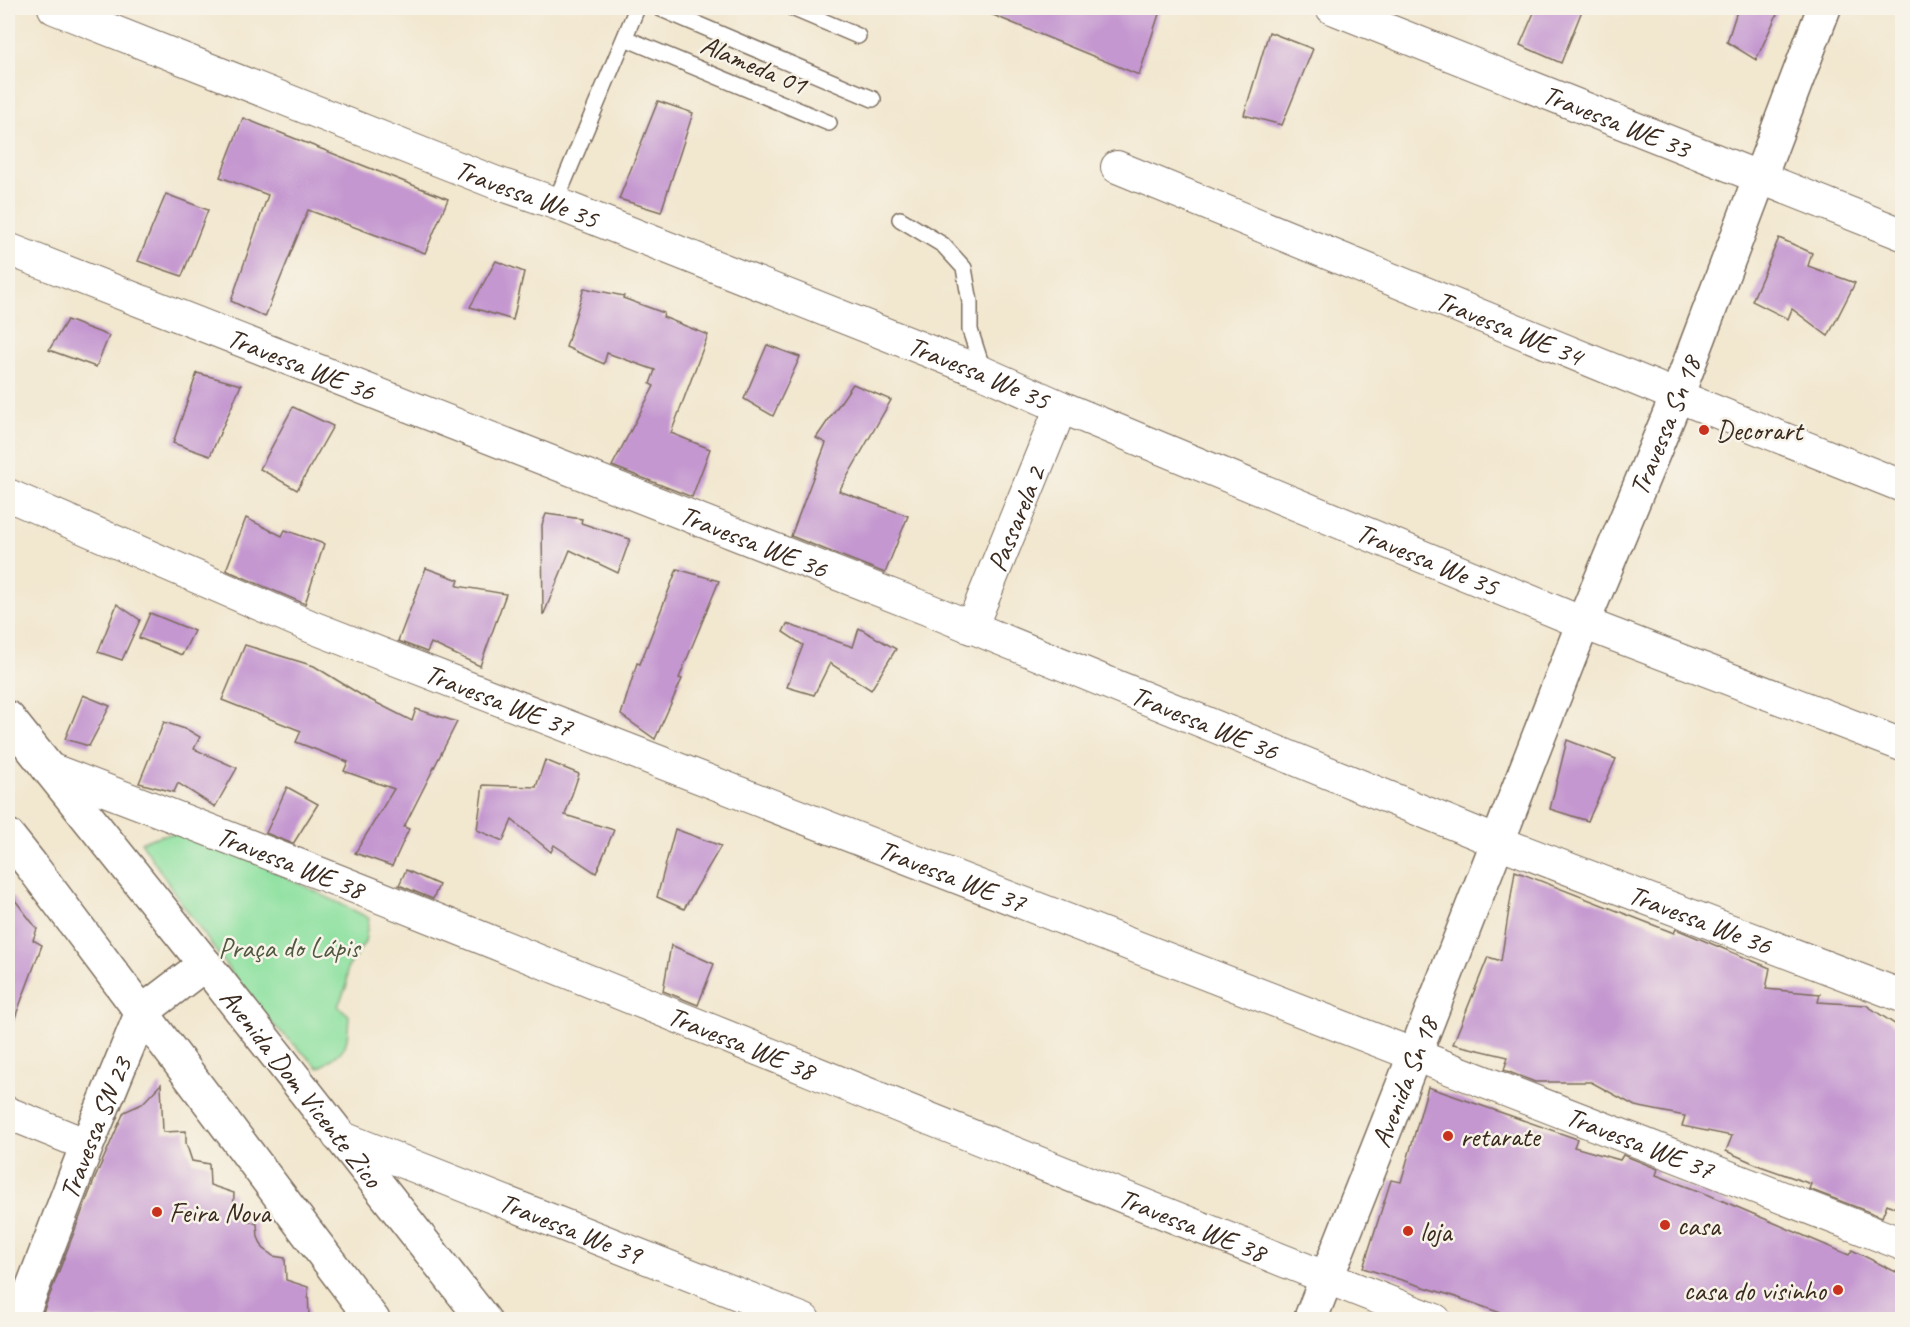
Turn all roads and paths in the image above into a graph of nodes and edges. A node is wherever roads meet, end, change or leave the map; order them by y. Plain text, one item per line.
1 (54, 8) edge
2 (637, 8) edge
3 (659, 8) edge
4 (792, 8) edge
5 (1332, 8) edge
6 (1824, 8) edge
7 (858, 36) dead end
8 (625, 38) junction
9 (873, 99) dead end
10 (829, 123) dead end
11 (1117, 167) dead end
12 (1758, 178) junction
13 (555, 203) junction
14 (900, 219) dead end
15 (1902, 234) edge
16 (8, 249) edge
17 (984, 373) junction
18 (1677, 396) junction
19 (1061, 407) junction
20 (1902, 486) edge
21 (8, 495) edge
22 (1583, 623) junction
23 (971, 628) junction
24 (8, 717) edge
25 (1902, 745) edge
26 (47, 768) junction
27 (8, 836) edge
28 (1498, 842) junction
29 (20, 861) edge
30 (205, 964) junction
31 (1902, 996) edge
32 (142, 1012) junction
33 (1415, 1054) junction
34 (8, 1113) edge
35 (338, 1136) junction
36 (87, 1145) junction
37 (1902, 1244) edge
38 (1326, 1278) junction
39 (20, 1320) edge
40 (374, 1320) edge
41 (484, 1320) edge
42 (804, 1320) edge
43 (1310, 1320) edge
44 (1435, 1320) edge

1 - 13 street, Travessa We 35
2 - 8 lane
3 - 9 lane
4 - 7 lane
5 - 12 street, Travessa WE 33
6 - 12 main road, Travessa Sn 18
8 - 10 lane, Alameda 01
8 - 13 lane
11 - 18 street, Travessa WE 34
12 - 15 street, Travessa WE 33
12 - 18 main road, Travessa Sn 18
13 - 17 street, Travessa We 35
14 - 17 lane
16 - 23 street, Travessa WE 36
17 - 19 street, Travessa We 35
18 - 20 street, Travessa WE 34
18 - 22 main road, Travessa Sn 18
19 - 22 street, Travessa We 35
19 - 23 street, Passarela 2
21 - 33 street, Travessa WE 37
22 - 25 street, Travessa We 35
22 - 28 main road, Travessa Sn 18
23 - 28 street, Travessa WE 36
24 - 26 main road, Avenida Dom Vicente Zico
26 - 30 main road, Avenida Dom Vicente Zico
26 - 38 street, Travessa WE 38
27 - 29 main road
28 - 31 street, Travessa We 36
28 - 33 main road, Avenida Sn 18
29 - 32 main road
30 - 32 main road
30 - 35 main road, Avenida Dom Vicente Zico
32 - 36 main road, Travessa SN 23
32 - 40 main road
33 - 37 street, Travessa WE 37
33 - 38 main road, Avenida Sn 18
34 - 36 street
35 - 41 main road, Avenida Dom Vicente Zico
35 - 42 street, Travessa We 39
36 - 39 main road, Travessa SN 23
38 - 43 main road, Avenida Sn 18
38 - 44 street, Travessa WE 38

